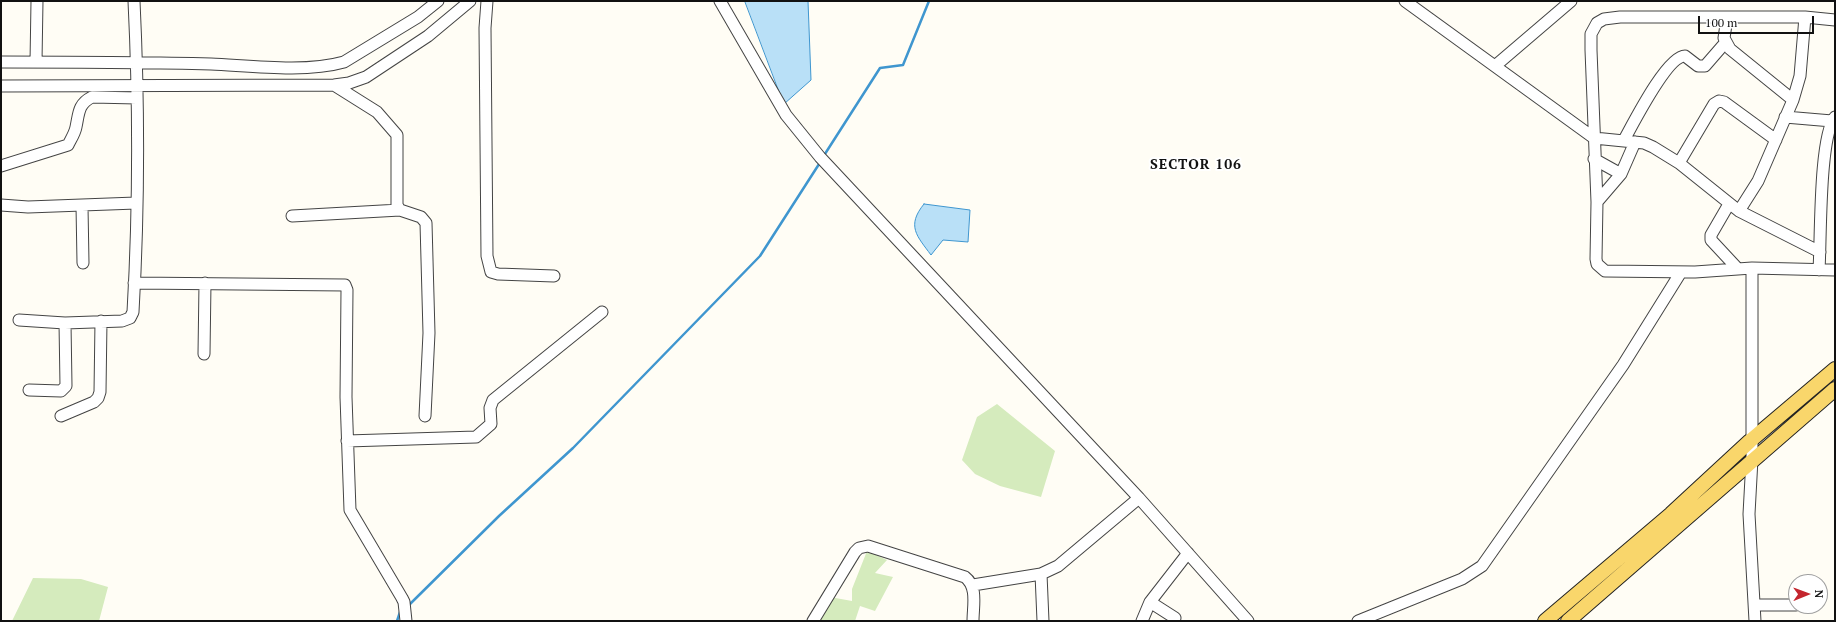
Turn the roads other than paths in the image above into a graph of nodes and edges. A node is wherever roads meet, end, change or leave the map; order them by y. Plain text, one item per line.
1 (37, 1) edge
2 (134, 1) edge
3 (438, 1) edge
4 (470, 1) edge
5 (487, 1) edge
6 (720, 1) edge
7 (1405, 1) edge
8 (1571, 1) edge
9 (1805, 17) junction
10 (1727, 18) junction
11 (1835, 20) edge
12 (1725, 43) junction
13 (1, 62) edge
14 (36, 62) junction
15 (137, 62) junction
16 (1495, 66) junction
17 (334, 85) junction
18 (1, 86) edge
19 (137, 86) junction
20 (137, 98) junction
21 (1793, 100) junction
22 (1785, 117) junction
23 (1833, 119) edge
24 (1594, 138) junction
25 (1776, 140) junction
26 (1629, 141) junction
27 (1594, 159) junction
28 (1679, 163) junction
29 (1, 166) edge
30 (1621, 174) junction
31 (1597, 202) junction
32 (136, 203) junction
33 (1729, 204) junction
34 (1, 205) edge
35 (82, 206) junction
36 (400, 210) junction
37 (1739, 211) junction
38 (292, 216) dead end
39 (1820, 252) junction
40 (83, 263) dead end
41 (1752, 268) junction
42 (1738, 269) junction
43 (1819, 270) junction
44 (1835, 270) edge
45 (1681, 272) junction
46 (554, 276) dead end
47 (134, 283) junction
48 (205, 283) junction
49 (602, 312) dead end
50 (19, 320) dead end
51 (101, 322) junction
52 (65, 323) junction
53 (204, 354) dead end
54 (1835, 369) edge
55 (1835, 389) edge
56 (29, 390) dead end
57 (61, 416) dead end
58 (425, 416) dead end
59 (1752, 440) junction
60 (347, 441) junction
61 (1752, 459) junction
62 (1139, 498) junction
63 (1188, 553) junction
64 (1041, 574) junction
65 (973, 585) junction
66 (1150, 602) junction
67 (1788, 605) edge
68 (1754, 606) junction
69 (1175, 618) dead end
70 (406, 621) edge
71 (813, 621) edge
72 (973, 621) edge
73 (1043, 621) edge
74 (1142, 621) edge
75 (1248, 621) edge
76 (1358, 621) edge
77 (1545, 621) edge
78 (1568, 621) edge
79 (1755, 621) edge

1 - 14 street
2 - 15 street
3 - 15 street
4 - 17 street
5 - 46 street
6 - 62 street
7 - 16 street
8 - 16 street
9 - 10 street
9 - 11 street
9 - 21 street
10 - 12 street
10 - 24 street
12 - 21 street
12 - 26 street
13 - 14 street
14 - 15 street
15 - 19 street
16 - 24 street
17 - 19 street
17 - 36 street
18 - 19 street
19 - 20 street
20 - 29 street
20 - 32 street
21 - 22 street
22 - 23 street
22 - 25 street
23 - 39 street
24 - 26 street
24 - 27 street
25 - 28 street
25 - 37 street
26 - 28 street
26 - 30 street
27 - 30 street
27 - 31 street
28 - 33 street
30 - 31 street
31 - 45 street
32 - 35 street
32 - 47 street
33 - 37 street
33 - 42 street
34 - 35 street
35 - 40 street
36 - 38 street
36 - 58 street
37 - 39 street
39 - 43 street
41 - 42 street
41 - 43 street
41 - 59 street
42 - 45 street
43 - 44 street
45 - 76 street
47 - 48 street
47 - 51 street
48 - 53 street
48 - 60 street
49 - 60 street
50 - 52 street
51 - 52 street
51 - 57 street
52 - 56 street
54 - 59 main road
55 - 61 main road
59 - 61 street
59 - 77 main road
60 - 70 street
61 - 68 street
61 - 78 main road
62 - 63 street
62 - 64 street
63 - 66 street
63 - 75 street
64 - 65 street
64 - 73 street
65 - 71 street
65 - 72 street
66 - 69 street
66 - 74 street
67 - 68 street
68 - 79 street

